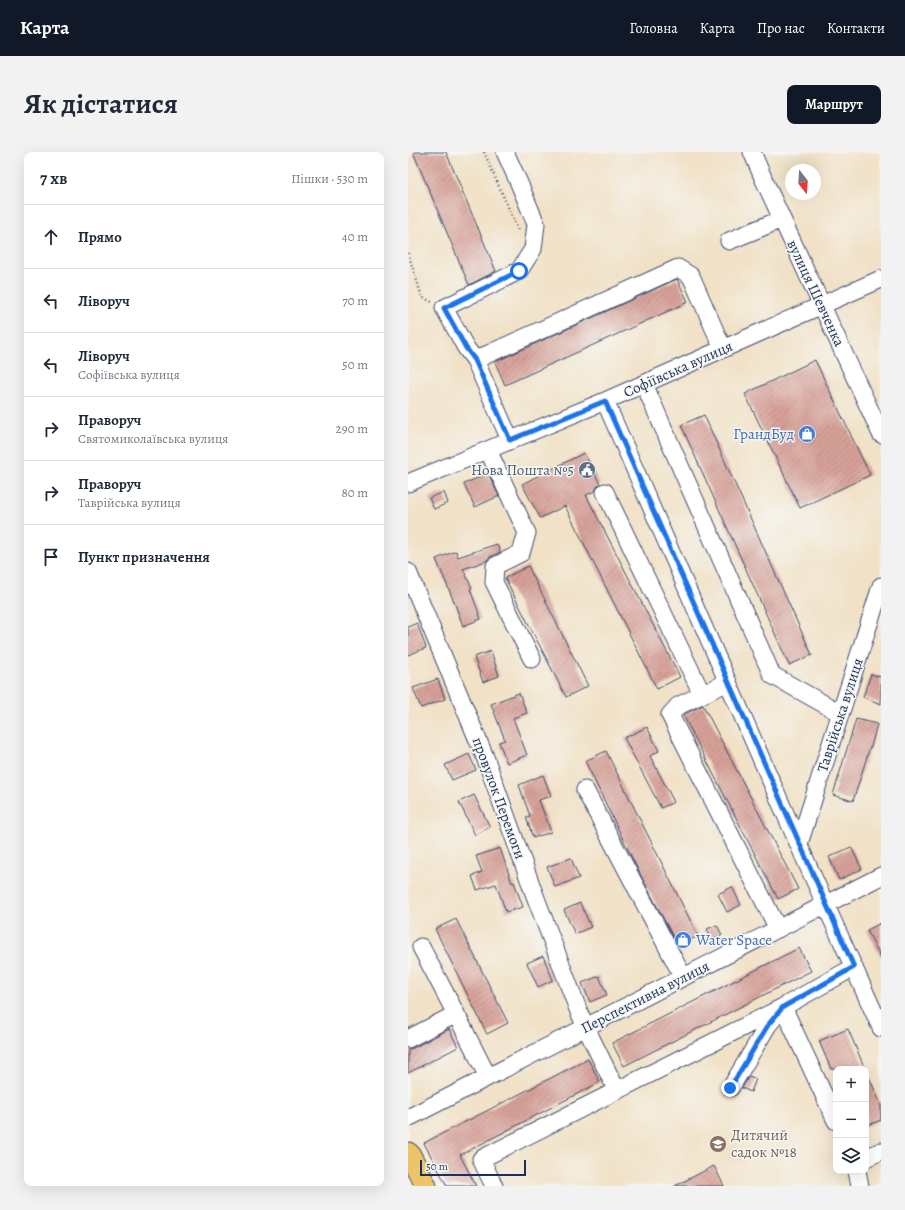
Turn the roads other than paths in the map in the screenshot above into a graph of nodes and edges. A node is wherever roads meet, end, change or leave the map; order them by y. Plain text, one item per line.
1 (505, 152) edge
2 (752, 152) edge
3 (782, 219) junction
4 (729, 241) dead end
5 (881, 279) edge
6 (822, 305) junction
7 (723, 349) junction
8 (475, 360) junction
9 (644, 384) junction
10 (605, 401) junction
11 (881, 434) edge
12 (510, 440) junction
13 (488, 450) junction
14 (408, 483) edge
15 (605, 492) dead end
16 (408, 572) edge
17 (881, 586) edge
18 (532, 659) dead end
19 (728, 682) junction
20 (702, 694) junction
21 (840, 713) junction
22 (585, 790) dead end
23 (799, 844) junction
24 (881, 876) edge
25 (826, 904) junction
26 (778, 929) junction
27 (421, 947) dead end
28 (854, 967) junction
29 (683, 977) junction
30 (783, 1007) junction
31 (456, 1014) junction
32 (586, 1027) junction
33 (881, 1028) edge
34 (408, 1039) edge
35 (488, 1077) junction
36 (730, 1088) dead end
37 (617, 1090) junction
38 (833, 1115) edge
39 (408, 1118) edge
40 (881, 1151) edge
41 (408, 1153) edge
42 (869, 1157) edge
43 (858, 1174) edge
44 (426, 1186) edge
45 (494, 1186) edge
46 (860, 1186) edge

1 - 8 street
2 - 3 street, вулиця Шевченка
3 - 4 street
3 - 6 street, вулиця Шевченка
5 - 6 street, Софіївська вулиця
6 - 7 street, Софіївська вулиця
6 - 11 street, вулиця Шевченка
7 - 8 street
7 - 9 street, Софіївська вулиця
8 - 12 street
9 - 10 street, Софіївська вулиця
9 - 21 street
10 - 12 street, Софіївська вулиця
10 - 19 street
12 - 13 street, Софіївська вулиця
13 - 14 street, Софіївська вулиця
13 - 18 street
15 - 20 street
16 - 32 street, провулок Перемоги
17 - 21 street, Таврійська вулиця
19 - 20 street
19 - 23 street
20 - 26 street
21 - 23 street, Таврійська вулиця
22 - 29 street
23 - 25 street
24 - 25 street, Перспективна вулиця
25 - 26 street, Перспективна вулиця
25 - 28 street
26 - 29 street, Перспективна вулиця
27 - 31 street
28 - 30 street
28 - 33 street
29 - 32 street, Перспективна вулиця
30 - 36 street
30 - 37 street
30 - 38 street
31 - 34 street
31 - 35 street
32 - 35 street, Перспективна вулиця
32 - 37 street, провулок Перемоги
35 - 39 street, Перспективна вулиця
37 - 45 street
40 - 42 street
41 - 44 main road
43 - 46 street

